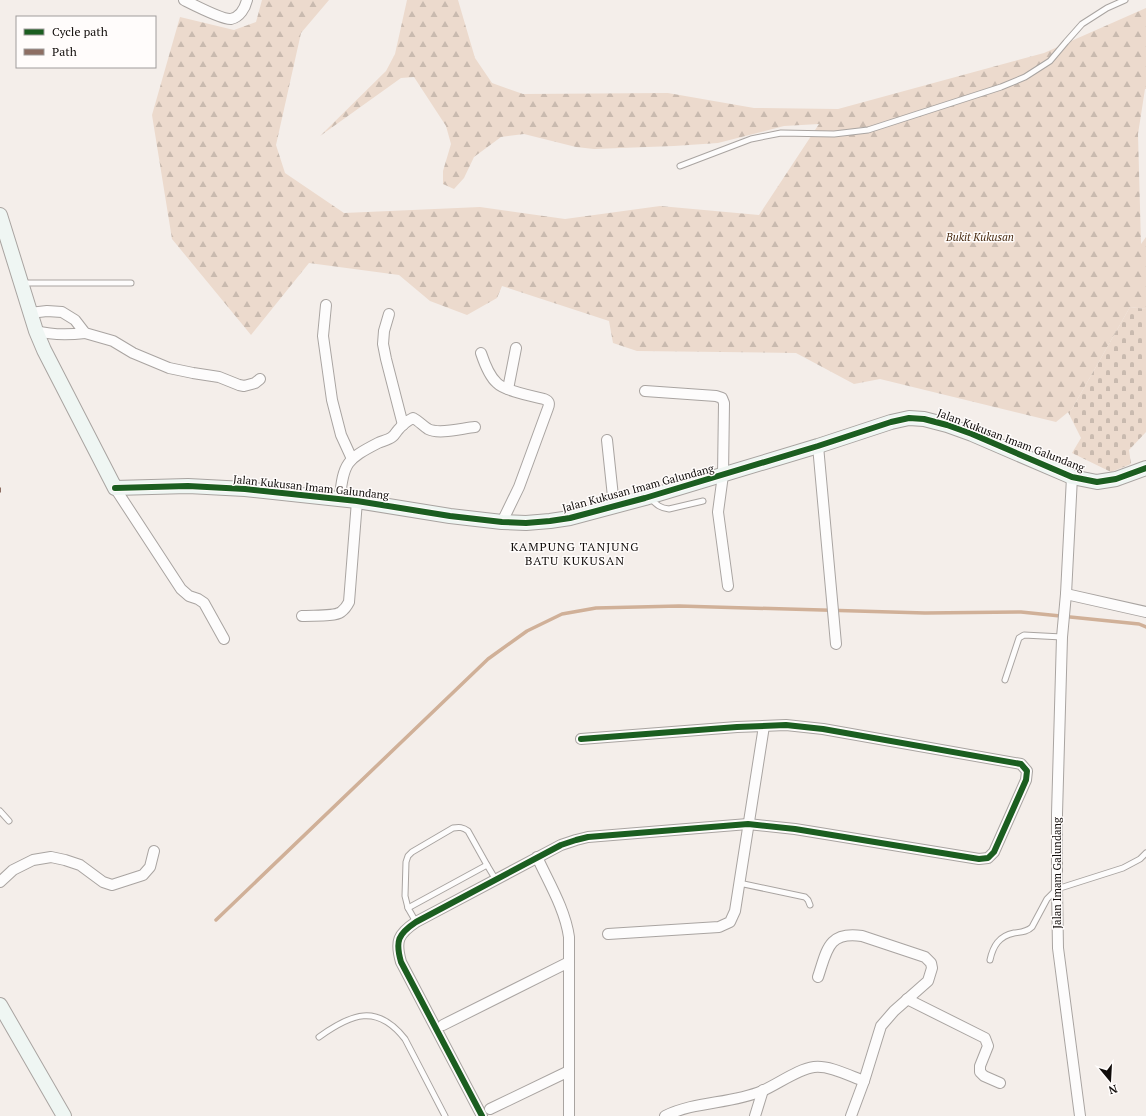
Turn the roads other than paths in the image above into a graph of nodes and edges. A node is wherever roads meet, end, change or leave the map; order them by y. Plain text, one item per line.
1 (184, 0) edge
2 (247, 0) edge
3 (1125, 0) edge
4 (680, 166) dead end
5 (0, 215) edge
6 (21, 283) junction
7 (131, 283) dead end
8 (326, 305) dead end
9 (30, 313) junction
10 (389, 314) dead end
11 (36, 330) junction
12 (85, 332) junction
13 (516, 348) dead end
14 (480, 353) dead end
15 (260, 379) dead end
16 (508, 389) junction
17 (645, 391) dead end
18 (402, 425) junction
19 (475, 426) dead end
20 (607, 440) dead end
21 (818, 446) junction
22 (352, 459) junction
23 (1146, 468) edge
24 (723, 475) junction
25 (1072, 477) junction
26 (115, 488) junction
27 (649, 496) junction
28 (340, 498) junction
29 (357, 501) junction
30 (703, 501) dead end
31 (614, 506) junction
32 (502, 522) junction
33 (728, 586) dead end
34 (1066, 597) junction
35 (1146, 612) edge
36 (302, 616) dead end
37 (1062, 633) junction
38 (224, 639) dead end
39 (836, 644) dead end
40 (1005, 680) dead end
41 (764, 726) junction
42 (581, 739) dead end
43 (0, 811) edge
44 (9, 821) dead end
45 (748, 824) junction
46 (154, 851) dead end
47 (1146, 853) edge
48 (537, 857) junction
49 (488, 865) junction
50 (496, 880) junction
51 (0, 882) edge
52 (739, 883) junction
53 (1057, 889) junction
54 (810, 905) dead end
55 (408, 908) junction
56 (416, 922) junction
57 (608, 934) dead end
58 (990, 960) dead end
59 (569, 962) junction
60 (818, 977) dead end
61 (907, 999) junction
62 (0, 1005) edge
63 (443, 1025) dead end
64 (319, 1037) dead end
65 (569, 1071) junction
66 (864, 1081) junction
67 (1000, 1083) dead end
68 (764, 1090) junction
69 (490, 1109) dead end
70 (64, 1116) edge
71 (445, 1116) edge
72 (482, 1116) edge
73 (569, 1116) edge
74 (665, 1116) edge
75 (755, 1116) edge
76 (851, 1116) edge
77 (1080, 1116) edge

1 - 2 street
3 - 4 lane
5 - 6 street
6 - 7 lane
6 - 9 street
8 - 22 street
9 - 11 street
9 - 12 street
10 - 18 street
11 - 12 street
11 - 26 street
12 - 15 street
13 - 16 street
14 - 16 street
16 - 32 street
17 - 24 street
18 - 19 street
18 - 22 street
20 - 31 street
21 - 24 street, Jalan Kukusan Imam Galundang
21 - 25 street, Jalan Kukusan Imam Galundang
21 - 39 street
22 - 28 street
23 - 25 street, Jalan Kukusan Imam Galundang
24 - 27 street, Jalan Kukusan Imam Galundang
24 - 33 street
25 - 34 street, Jalan Imam Galundang
26 - 28 street, Jalan Kukusan Imam Galundang
26 - 38 street
27 - 30 lane
27 - 31 street, Jalan Kukusan Imam Galundang
28 - 29 street, Jalan Kukusan Imam Galundang
29 - 32 street, Jalan Kukusan Imam Galundang
29 - 36 street
31 - 32 street, Jalan Kukusan Imam Galundang
34 - 35 street
34 - 37 street, Jalan Imam Galundang
37 - 40 lane
37 - 53 street, Jalan Imam Galundang
41 - 42 street
41 - 45 street
41 - 45 street
43 - 44 lane
45 - 48 street
45 - 52 street
46 - 51 street
47 - 53 lane
48 - 50 street
48 - 59 street
49 - 50 lane
49 - 55 lane
49 - 55 lane
50 - 56 street
52 - 54 lane
52 - 57 street
53 - 58 lane
53 - 77 street, Jalan Imam Galundang
55 - 56 lane
56 - 72 street
59 - 63 street
59 - 65 street
60 - 61 street
61 - 66 street
61 - 67 street
62 - 70 street
64 - 71 lane
65 - 69 street
65 - 73 street
66 - 68 street
66 - 76 street
68 - 74 street
68 - 75 street

